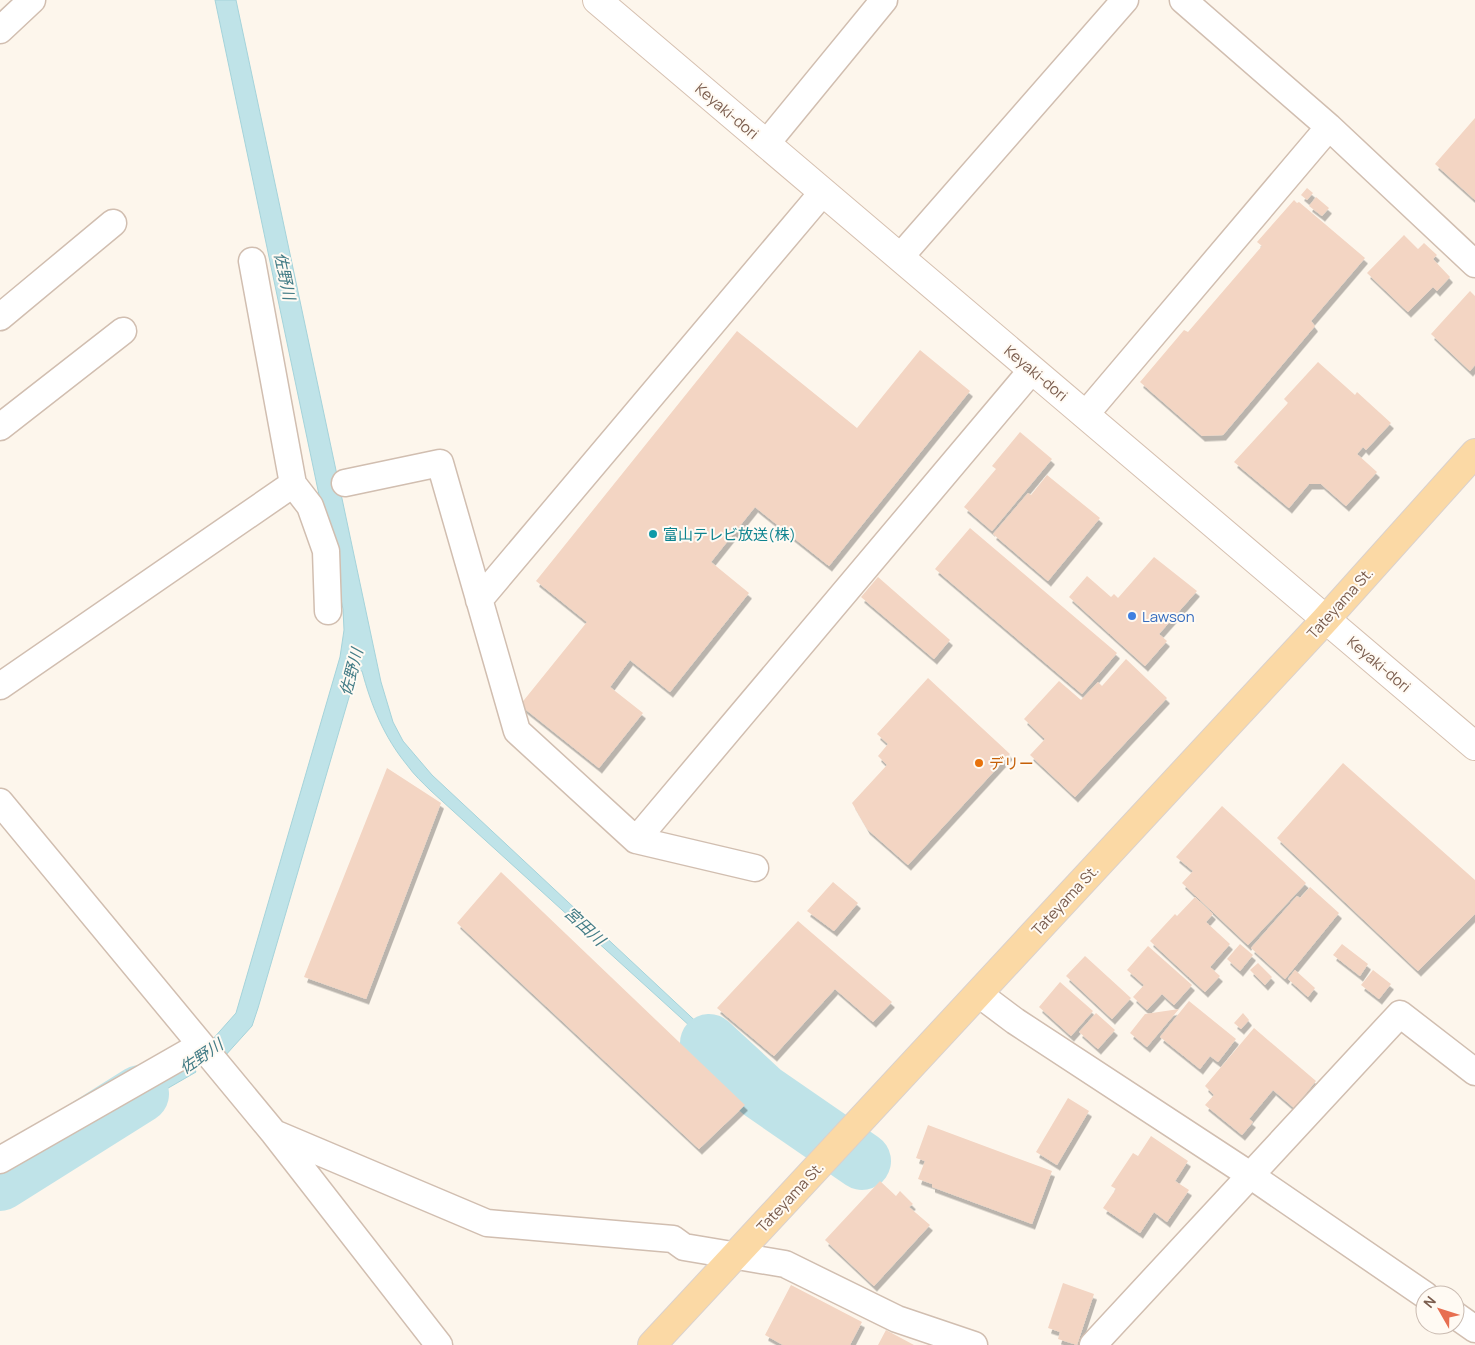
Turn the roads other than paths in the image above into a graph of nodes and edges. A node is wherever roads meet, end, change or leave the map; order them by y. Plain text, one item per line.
1 (32, 0) edge
2 (597, 0) edge
3 (884, 0) edge
4 (1124, 0) edge
5 (1183, 0) edge
6 (0, 30) edge
7 (1329, 127) junction
8 (766, 144) junction
9 (823, 192) junction
10 (113, 223) dead end
11 (900, 257) junction
12 (252, 261) dead end
13 (1475, 264) edge
14 (0, 317) edge
15 (122, 331) dead end
16 (1032, 370) junction
17 (1086, 415) junction
18 (0, 427) edge
19 (1475, 452) edge
20 (293, 484) junction
21 (345, 484) dead end
22 (480, 600) junction
23 (328, 611) dead end
24 (1326, 619) junction
25 (0, 686) edge
26 (1475, 746) edge
27 (0, 802) edge
28 (636, 840) junction
29 (755, 868) dead end
30 (979, 994) junction
31 (201, 1045) junction
32 (1475, 1072) edge
33 (274, 1133) junction
34 (2, 1154) edge
35 (1250, 1175) junction
36 (736, 1255) junction
37 (1415, 1288) edge
38 (439, 1345) edge
39 (652, 1345) edge
40 (974, 1345) edge
41 (1093, 1345) edge

1 - 6 street
2 - 8 street, Keyaki-dori
3 - 8 street
4 - 11 street
5 - 7 street
7 - 13 street
7 - 17 street
8 - 9 street, Keyaki-dori
9 - 11 street, Keyaki-dori
9 - 22 street
10 - 14 street
11 - 16 street, Keyaki-dori
12 - 20 street
15 - 18 street
16 - 17 street, Keyaki-dori
16 - 28 street
17 - 24 street, Keyaki-dori
19 - 24 main road, Tateyama St.
20 - 23 street
20 - 25 street
21 - 22 street
22 - 28 street
24 - 26 street, Keyaki-dori
24 - 30 main road, Tateyama St.
27 - 31 street
28 - 29 street
30 - 35 street
30 - 36 main road, Tateyama St.
31 - 33 street
31 - 34 street
32 - 35 street
33 - 36 street
33 - 38 street
35 - 37 street
35 - 41 street
36 - 39 main road, Tateyama St.
36 - 40 street

